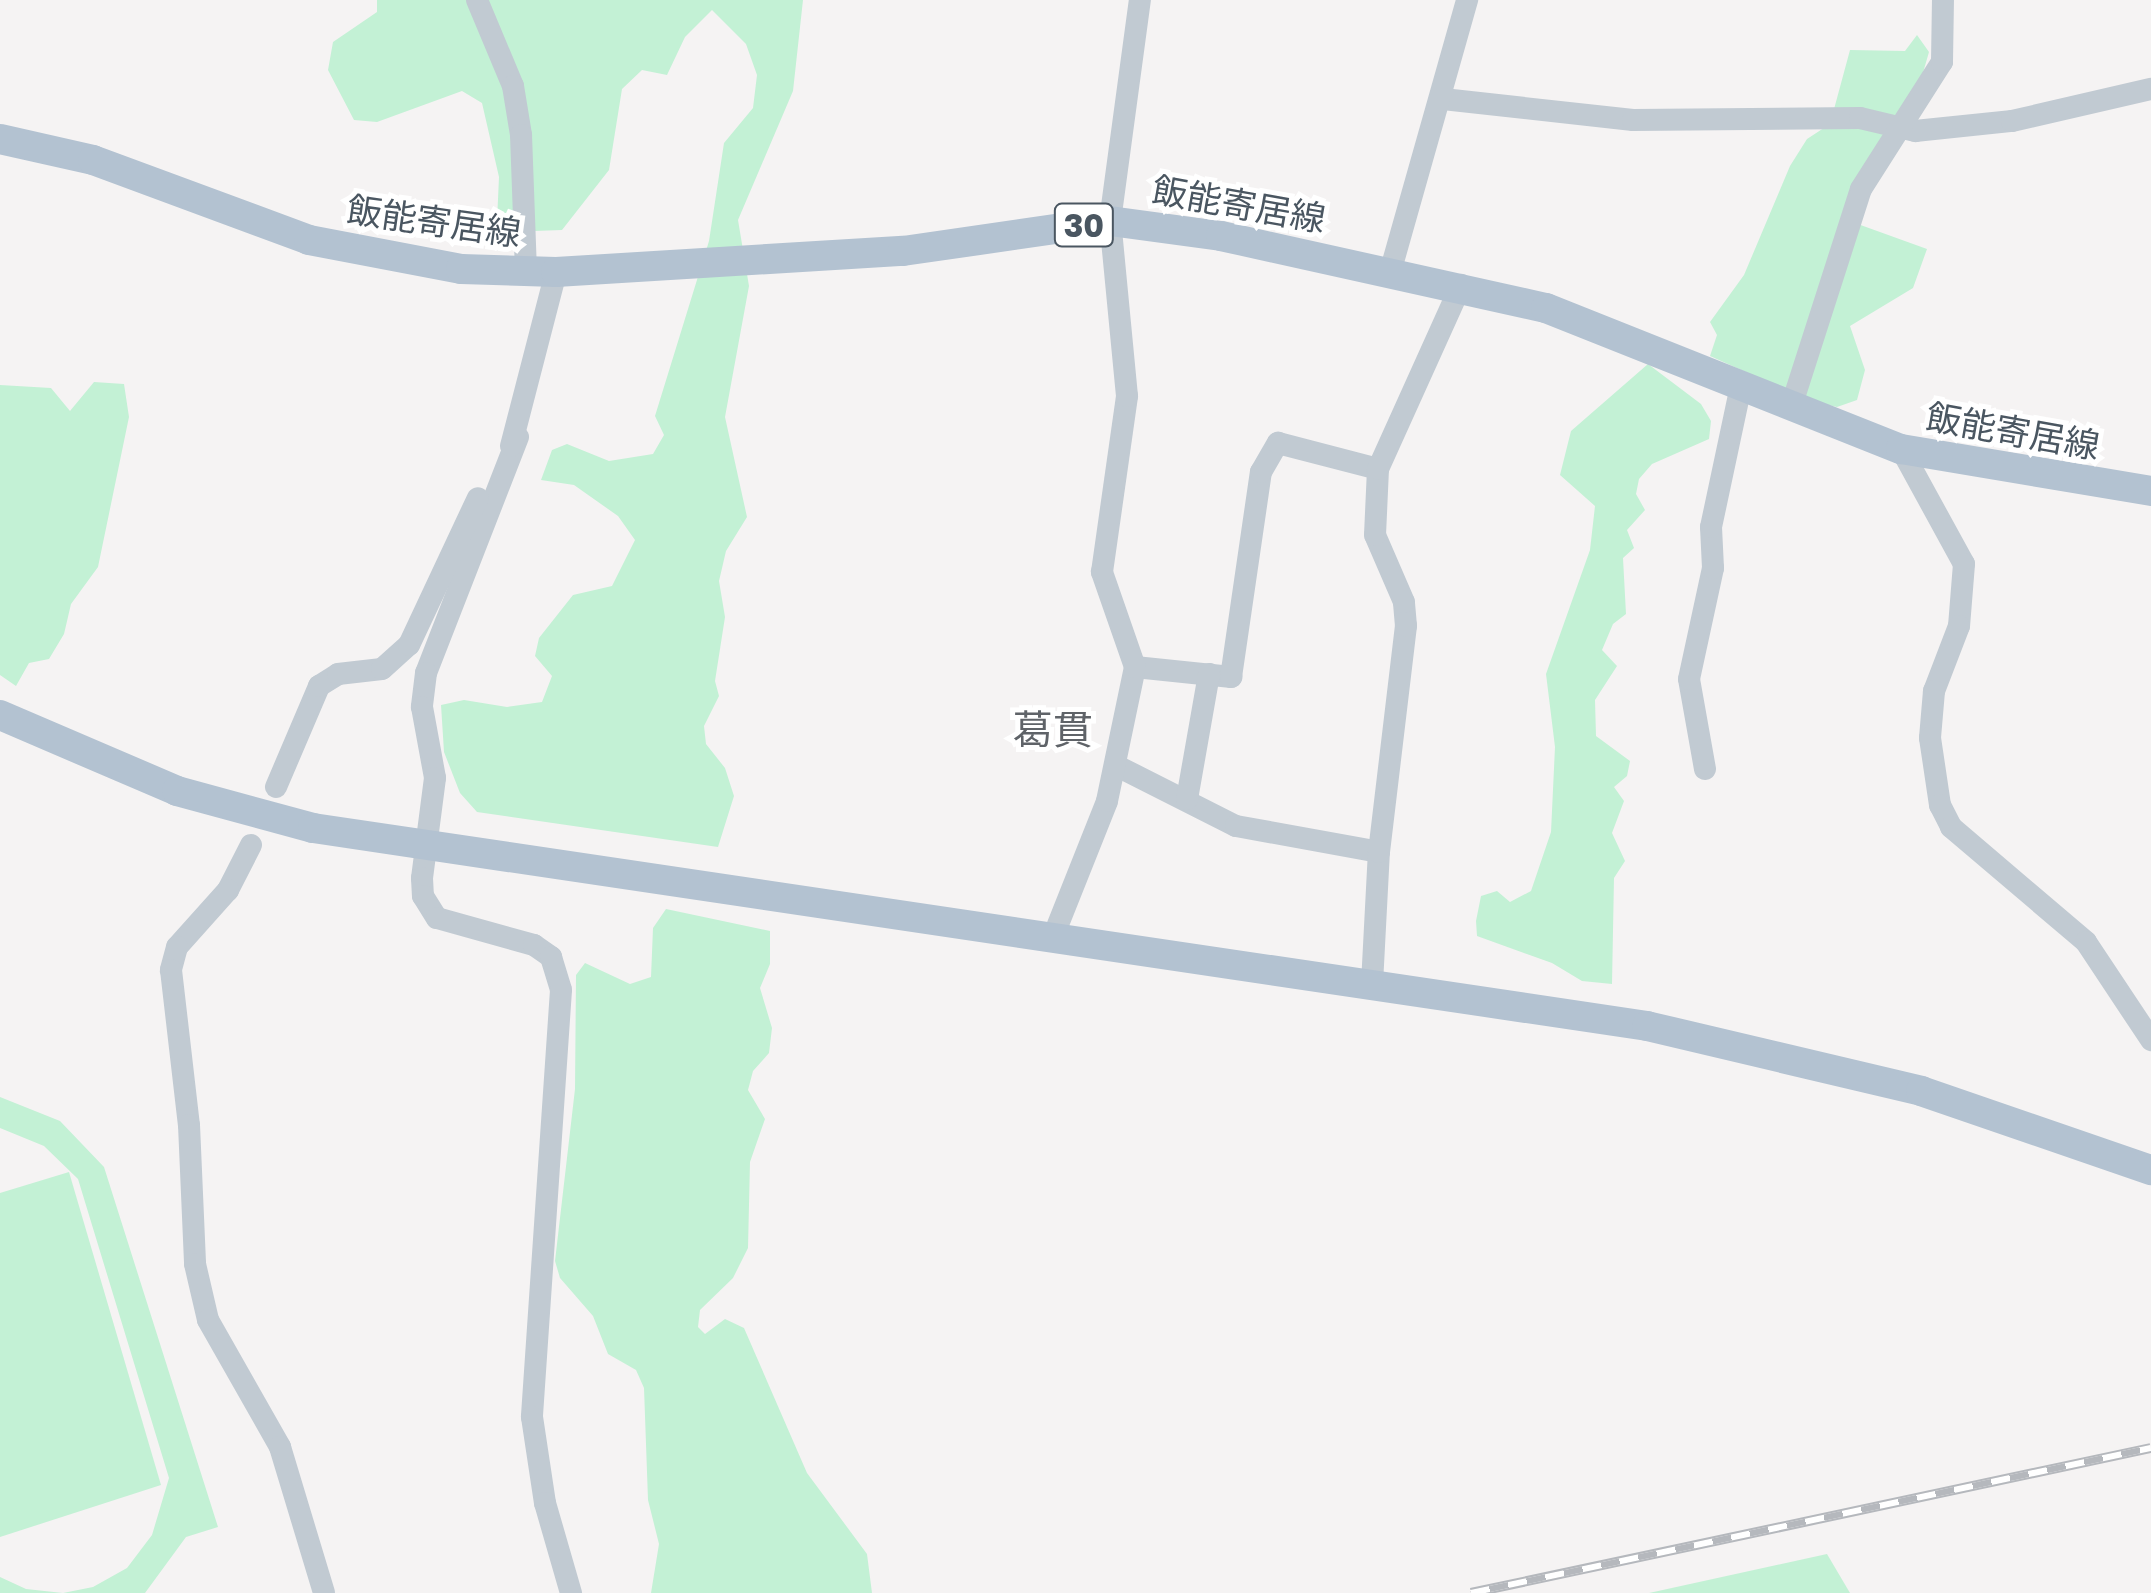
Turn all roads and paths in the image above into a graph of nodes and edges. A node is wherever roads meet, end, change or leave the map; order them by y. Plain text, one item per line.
1 (477, 0) edge
2 (1140, 0) edge
3 (1467, 0) edge
4 (1943, 0) edge
5 (2151, 88) edge
6 (1443, 100) junction
7 (1902, 129) junction
8 (0, 139) edge
9 (1110, 221) junction
10 (1391, 269) junction
11 (541, 272) junction
12 (1461, 285) junction
13 (1742, 386) junction
14 (1790, 407) junction
15 (518, 437) junction
16 (1900, 450) junction
17 (1378, 469) junction
18 (2151, 491) edge
19 (1135, 667) junction
20 (1208, 674) junction
21 (0, 716) edge
22 (1118, 766) junction
23 (1705, 769) dead end
24 (276, 788) dead end
25 (1187, 798) junction
26 (251, 845) dead end
27 (425, 846) junction
28 (1379, 852) junction
29 (1053, 938) junction
30 (1372, 984) junction
31 (2151, 1040) edge
32 (2151, 1170) edge
33 (324, 1593) edge
34 (571, 1593) edge

1 - 11 street
2 - 9 street
3 - 6 street
4 - 7 street
5 - 7 street
6 - 7 street
6 - 10 street
7 - 14 street
8 - 11 main road, 飯能寄居線 / 30
9 - 10 main road, 飯能寄居線 / 30
9 - 11 main road, 飯能寄居線 / 30
9 - 19 street
10 - 12 main road, 飯能寄居線 / 30
11 - 15 street
12 - 13 main road, 飯能寄居線 / 30
12 - 17 street
13 - 14 main road, 飯能寄居線 / 30
13 - 23 street
14 - 16 main road, 飯能寄居線 / 30
15 - 24 street
15 - 27 street
16 - 18 main road, 飯能寄居線 / 30
16 - 31 street
17 - 20 street
17 - 28 street
19 - 20 street
19 - 22 street
20 - 25 street
21 - 27 main road
22 - 25 street
22 - 29 street
25 - 28 street
26 - 33 street
27 - 29 main road
27 - 34 street
28 - 30 street
29 - 30 main road
30 - 32 main road

